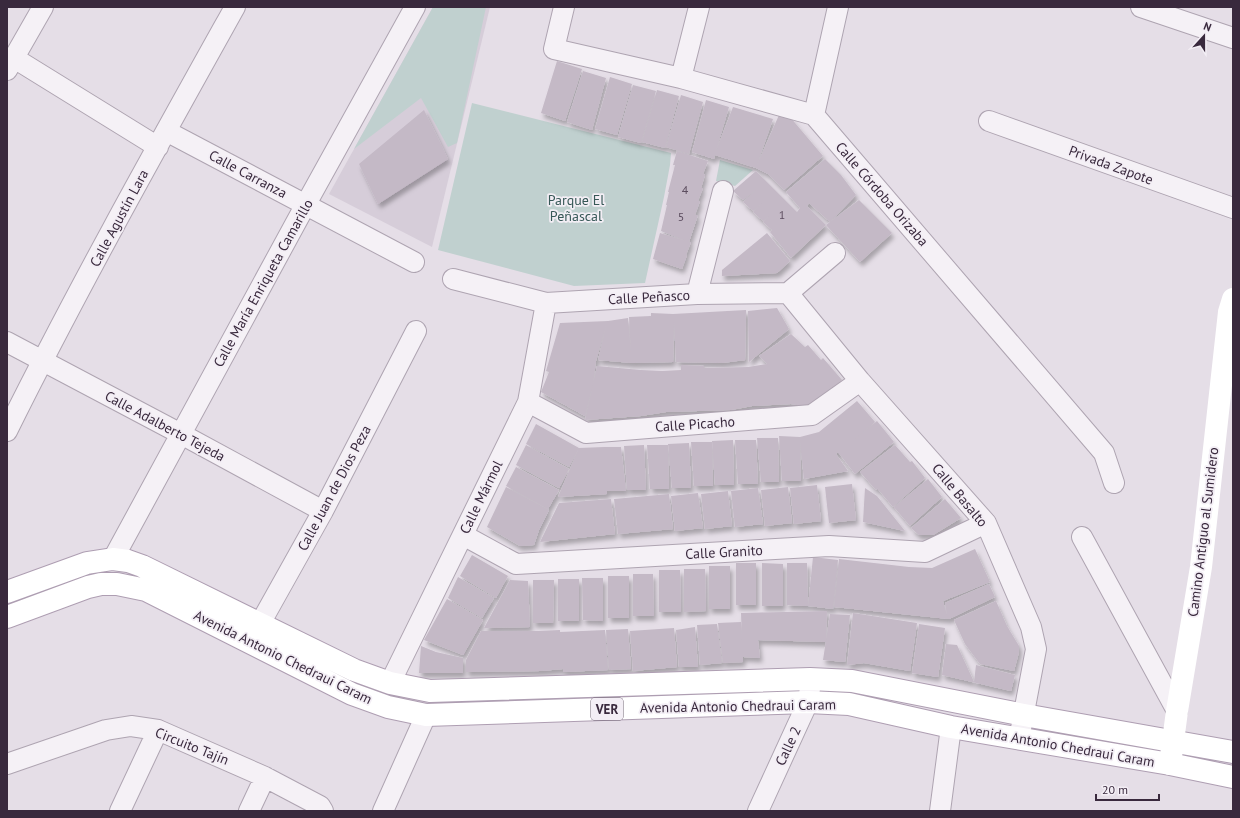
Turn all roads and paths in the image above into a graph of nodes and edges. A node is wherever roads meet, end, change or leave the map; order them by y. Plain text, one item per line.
1 (43, 7) edge
2 (235, 7) edge
3 (415, 7) edge
4 (564, 7) edge
5 (700, 7) edge
6 (838, 7) edge
7 (1141, 7) edge
8 (1233, 38) edge
9 (10, 64) edge
10 (681, 78) junction
11 (814, 115) junction
12 (989, 121) dead end
13 (162, 139) junction
14 (723, 191) dead end
15 (306, 204) junction
16 (1233, 208) edge
17 (835, 254) dead end
18 (414, 262) dead end
19 (453, 279) dead end
20 (788, 293) junction
21 (697, 294) junction
22 (1233, 299) edge
23 (546, 303) junction
24 (416, 331) dead end
25 (7, 342) edge
26 (42, 360) junction
27 (860, 381) junction
28 (528, 402) junction
29 (7, 431) edge
30 (181, 434) junction
31 (1114, 483) dead end
32 (323, 511) junction
33 (986, 523) junction
34 (463, 535) junction
35 (1082, 538) dead end
36 (113, 560) junction
37 (7, 592) edge
38 (7, 617) edge
39 (259, 624) junction
40 (249, 643) junction
41 (810, 679) junction
42 (390, 683) junction
43 (808, 702) junction
44 (1177, 711) junction
45 (426, 715) junction
46 (1024, 715) junction
47 (951, 727) junction
48 (158, 730) junction
49 (1019, 739) junction
50 (1174, 740) junction
51 (1233, 752) edge
52 (7, 764) edge
53 (1170, 764) junction
54 (265, 777) junction
55 (1233, 777) edge
56 (120, 811) edge
57 (249, 811) edge
58 (324, 811) edge
59 (383, 811) edge
60 (758, 811) edge
61 (940, 811) edge

1 - 9 street
2 - 13 street, Calle Agustín Lara
3 - 15 street, Calle María Enriqueta Camarillo
4 - 10 street
5 - 10 street
6 - 11 street
7 - 8 street
9 - 13 street, Calle Carranza
10 - 11 street
11 - 31 street, Calle Córdoba Orizaba
12 - 16 street, Privada Zapote
13 - 15 street, Calle Carranza
13 - 26 street, Calle Agustín Lara
14 - 21 street
15 - 18 street, Calle Carranza
15 - 30 street, Calle María Enriqueta Camarillo
17 - 20 street
19 - 23 street, Calle Peñasco
20 - 21 street, Calle Peñasco
20 - 27 street, Calle Basalto
21 - 23 street, Calle Peñasco
22 - 44 main road, Camino Antiguo al Sumidero
23 - 28 street, Calle Mármol
24 - 32 street, Calle Juan de Dios Peza
25 - 26 street, Calle Adalberto Tejeda
26 - 29 street, Calle Agustín Lara
26 - 30 street, Calle Adalberto Tejeda
27 - 28 street, Calle Picacho
27 - 33 street, Calle Basalto
28 - 34 street, Calle Mármol
30 - 32 street, Calle Adalberto Tejeda
30 - 36 street, Calle María Enriqueta Camarillo
32 - 39 street, Calle Juan de Dios Peza
33 - 34 street, Calle Granito
33 - 46 street, Calle Basalto
34 - 42 street, Calle Mármol
35 - 44 street
36 - 37 main road, Avenida Antonio Chedraui Caram / VER
36 - 39 main road, Avenida Antonio Chedraui Caram / VER
38 - 40 main road, Avenida Antonio Chedraui Caram / VER
39 - 40 street, Calle Juan de Dios Peza
39 - 42 main road, Avenida Antonio Chedraui Caram / VER
40 - 45 main road, Avenida Antonio Chedraui Caram / VER
41 - 42 main road, Avenida Antonio Chedraui Caram / VER
41 - 43 street, Calle 2
41 - 46 main road, Avenida Antonio Chedraui Caram / VER
43 - 45 main road, Avenida Antonio Chedraui Caram / VER
43 - 47 main road, Avenida Antonio Chedraui Caram / VER
43 - 60 street, Calle 2
44 - 50 main road, Camino Antiguo al Sumidero
45 - 59 street
46 - 49 street, Calle Basalto
46 - 50 main road, Avenida Antonio Chedraui Caram / VER
47 - 49 main road, Avenida Antonio Chedraui Caram / VER
47 - 61 street
48 - 52 street, Circuito Tajín
48 - 54 street, Circuito Tajín
48 - 56 street
49 - 53 main road, Avenida Antonio Chedraui Caram / VER
50 - 51 main road, Avenida Antonio Chedraui Caram / VER
50 - 53 main road, Camino Antiguo al Sumidero
53 - 55 main road, Avenida Antonio Chedraui Caram / VER
54 - 57 street
54 - 58 street, Circuito Tajín

